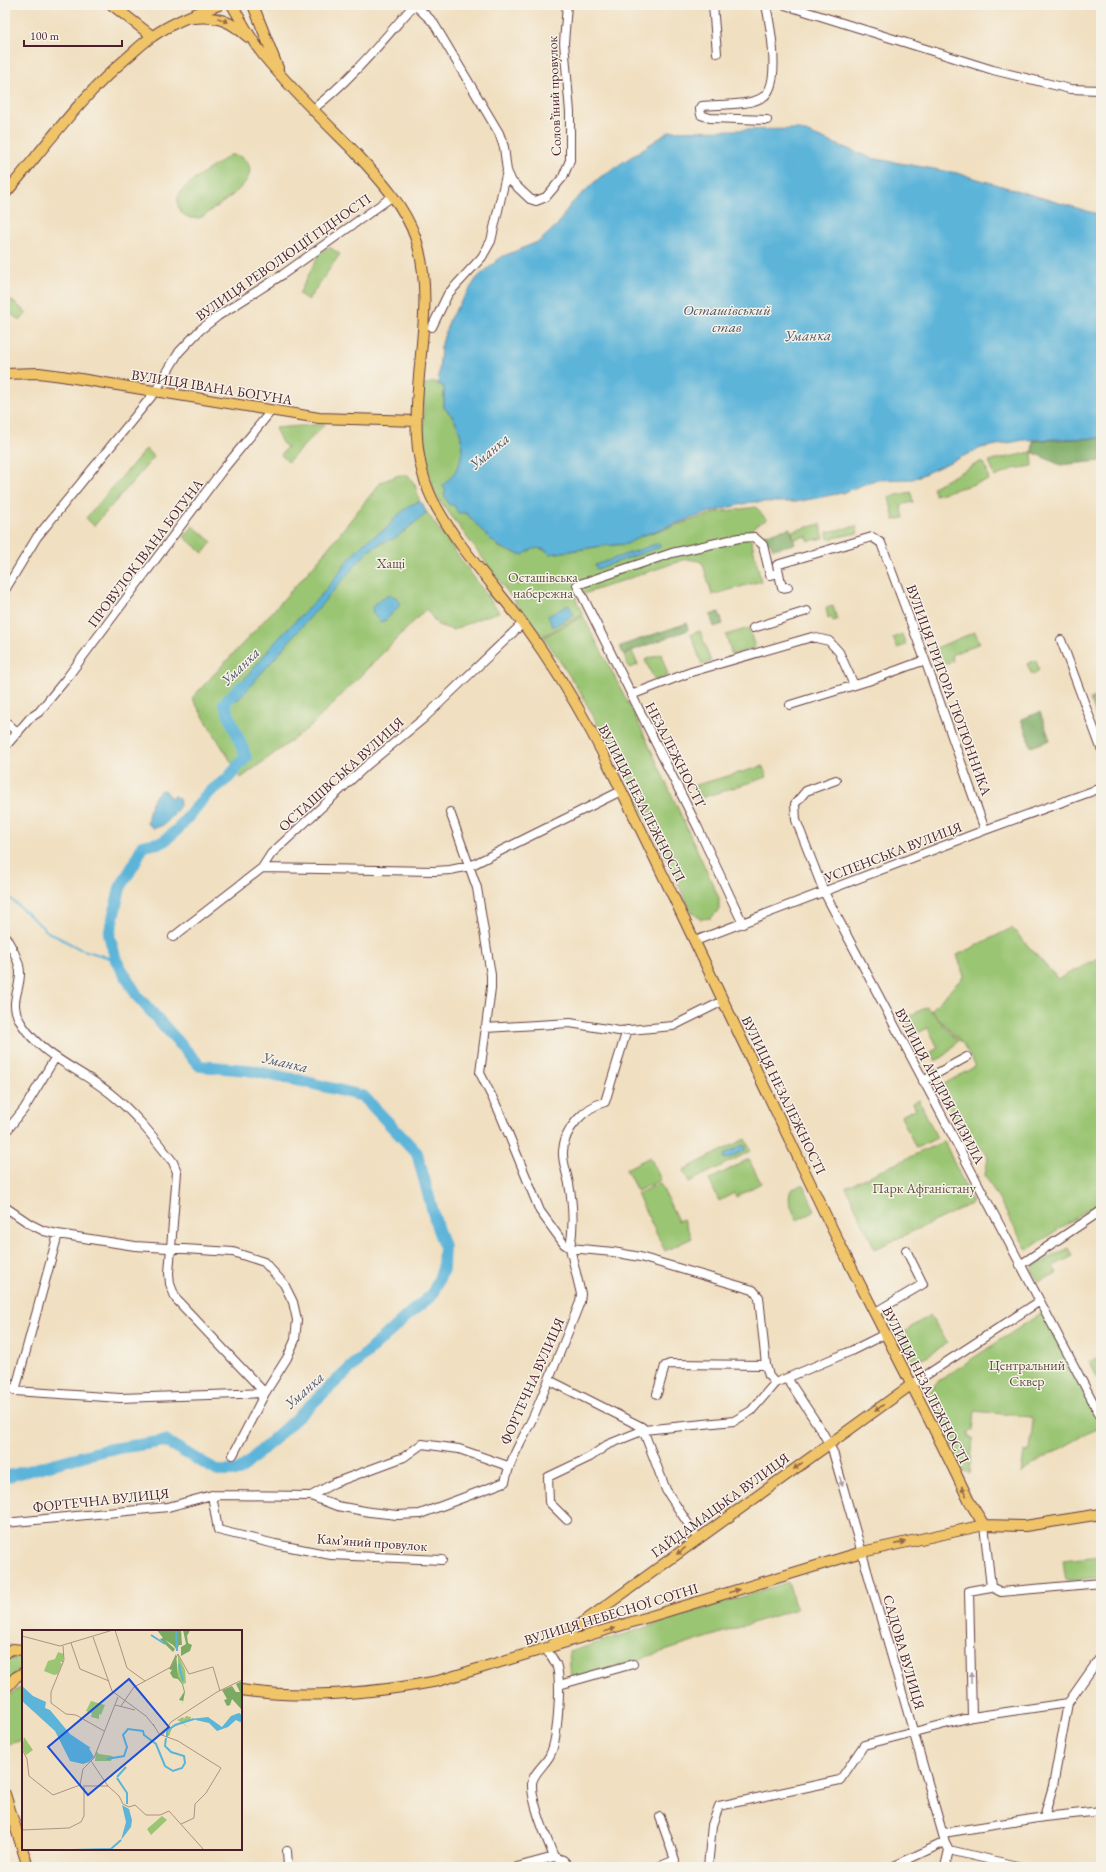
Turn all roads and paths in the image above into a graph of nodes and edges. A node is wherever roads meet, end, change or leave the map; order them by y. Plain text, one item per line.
1 (112, 5) edge
2 (202, 5) edge
3 (219, 5) edge
4 (232, 5) edge
5 (253, 5) edge
6 (258, 5) edge
7 (414, 5) edge
8 (567, 5) edge
9 (713, 5) edge
10 (766, 5) edge
11 (784, 5) edge
12 (804, 8) edge
13 (184, 19) junction
14 (264, 30) junction
15 (152, 36) junction
16 (254, 43) junction
17 (717, 53) dead end
18 (281, 74) junction
19 (1101, 90) edge
20 (314, 109) junction
21 (767, 120) dead end
22 (507, 171) junction
23 (5, 194) edge
24 (393, 196) junction
25 (432, 327) dead end
26 (5, 374) edge
27 (155, 392) junction
28 (271, 410) junction
29 (416, 420) junction
30 (774, 574) junction
31 (788, 587) dead end
32 (5, 590) edge
33 (807, 611) dead end
34 (523, 623) junction
35 (753, 628) dead end
36 (1061, 640) dead end
37 (925, 660) junction
38 (854, 685) junction
39 (631, 695) junction
40 (790, 705) dead end
41 (5, 721) edge
42 (18, 733) junction
43 (5, 747) edge
44 (1101, 748) edge
45 (836, 780) dead end
46 (1101, 788) edge
47 (621, 791) junction
48 (450, 812) dead end
49 (985, 830) junction
50 (470, 866) junction
51 (262, 868) junction
52 (824, 892) junction
53 (743, 924) junction
54 (5, 936) edge
55 (172, 937) dead end
56 (695, 941) junction
57 (723, 1001) junction
58 (485, 1028) junction
59 (627, 1030) junction
60 (967, 1057) dead end
61 (55, 1058) junction
62 (923, 1081) junction
63 (5, 1133) edge
64 (5, 1207) edge
65 (1101, 1211) edge
66 (58, 1234) junction
67 (570, 1248) junction
68 (172, 1249) junction
69 (906, 1250) dead end
70 (1020, 1265) junction
71 (1040, 1302) junction
72 (874, 1313) junction
73 (885, 1334) junction
74 (766, 1365) junction
75 (787, 1378) junction
76 (549, 1380) junction
77 (775, 1383) junction
78 (5, 1384) edge
79 (911, 1385) junction
80 (15, 1391) junction
81 (265, 1393) junction
82 (657, 1394) dead end
83 (1101, 1417) edge
84 (644, 1430) junction
85 (830, 1443) junction
86 (233, 1455) dead end
87 (508, 1466) junction
88 (212, 1495) junction
89 (311, 1496) junction
90 (1101, 1514) edge
91 (567, 1520) dead end
92 (5, 1523) edge
93 (984, 1525) junction
94 (698, 1539) junction
95 (862, 1552) junction
96 (442, 1560) dead end
97 (1101, 1583) edge
98 (991, 1587) junction
99 (582, 1623) junction
100 (593, 1635) junction
101 (7, 1649) edge
102 (545, 1649) junction
103 (22, 1650) edge
104 (1101, 1656) edge
105 (633, 1664) dead end
106 (22, 1674) edge
107 (559, 1685) junction
108 (5, 1689) edge
109 (242, 1690) edge
110 (1068, 1703) junction
111 (972, 1717) junction
112 (913, 1731) junction
113 (5, 1794) edge
114 (1101, 1811) edge
115 (660, 1817) dead end
116 (1044, 1817) junction
117 (943, 1833) junction
118 (945, 1842) junction
119 (22, 1848) edge
120 (23, 1850) edge
121 (949, 1850) junction
122 (287, 1851) dead end
123 (554, 1857) junction
124 (28, 1867) edge
125 (288, 1867) edge
126 (517, 1867) edge
127 (570, 1867) edge
128 (658, 1867) edge
129 (708, 1867) edge
130 (892, 1867) edge
131 (945, 1867) edge
132 (1021, 1867) edge

1 - 15 main road
2 - 13 main road
3 - 13 main road
4 - 16 main road, ВУЛИЦЯ НЕЗАЛЕЖНОСТІ
5 - 14 main road, ВУЛИЦЯ НЕЗАЛЕЖНОСТІ
6 - 14 main road, ВУЛИЦЯ НЕЗАЛЕЖНОСТІ
7 - 20 street
7 - 22 street
8 - 22 street, Соловʼїний провулок
9 - 17 street
10 - 21 street
11 - 12 street
12 - 19 street
13 - 15 main road
13 -> 16 main road
14 - 18 main road, ВУЛИЦЯ НЕЗАЛЕЖНОСТІ
15 - 23 main road
16 - 18 main road, ВУЛИЦЯ НЕЗАЛЕЖНОСТІ
18 - 20 main road, ВУЛИЦЯ НЕЗАЛЕЖНОСТІ
20 - 24 main road, ВУЛИЦЯ НЕЗАЛЕЖНОСТІ
22 - 25 street
24 - 27 street, ВУЛИЦЯ РЕВОЛЮЦІЇ ГІДНОСТІ
24 - 29 main road, ВУЛИЦЯ НЕЗАЛЕЖНОСТІ
26 - 27 main road, ВУЛИЦЯ ІВАНА БОГУНА
27 - 28 main road, ВУЛИЦЯ ІВАНА БОГУНА
27 - 32 street, ВУЛИЦЯ РЕВОЛЮЦІЇ ГІДНОСТІ
28 - 29 main road, ВУЛИЦЯ ІВАНА БОГУНА
28 - 42 street, ПРОВУЛОК ІВАНА БОГУНА
29 - 34 main road, ВУЛИЦЯ НЕЗАЛЕЖНОСТІ
30 - 31 street
30 - 37 street, ВУЛИЦЯ ГРИГОРА ТЮТЮННИКА
30 - 39 street, НЕЗАЛЕЖНОСТІ'
33 - 35 street
34 - 47 main road, ВУЛИЦЯ НЕЗАЛЕЖНОСТІ
34 - 51 street, ОСТАШІВСЬКА ВУЛИЦЯ
36 - 44 street
37 - 38 street
37 - 49 street, ВУЛИЦЯ ГРИГОРА ТЮТЮННИКА
38 - 39 street
38 - 40 street
39 - 53 street, НЕЗАЛЕЖНОСТІ'
41 - 42 street
42 - 43 street, ПРОВУЛОК ІВАНА БОГУНА
45 - 52 street, ВУЛИЦЯ АНДРІЯ КИЗИЛА
46 - 49 street, УСПЕНСЬКА ВУЛИЦЯ
47 - 50 street
47 - 56 main road, ВУЛИЦЯ НЕЗАЛЕЖНОСТІ
48 - 50 street, ФОРТЕЧНА ВУЛИЦЯ
49 - 52 street, УСПЕНСЬКА ВУЛИЦЯ
50 - 51 street
50 - 58 street, ФОРТЕЧНА ВУЛИЦЯ
51 - 55 street, ОСТАШІВСЬКА ВУЛИЦЯ
52 - 53 street, УСПЕНСЬКА ВУЛИЦЯ
52 - 62 street, ВУЛИЦЯ АНДРІЯ КИЗИЛА
53 - 56 street, УСПЕНСЬКА ВУЛИЦЯ
54 - 61 street
56 - 57 main road, ВУЛИЦЯ НЕЗАЛЕЖНОСТІ
57 - 59 street
57 - 72 main road, ВУЛИЦЯ НЕЗАЛЕЖНОСТІ
58 - 59 street
58 - 67 street, ФОРТЕЧНА ВУЛИЦЯ
59 - 67 street
60 - 62 street
61 - 63 street
61 - 68 street
62 - 70 street, ВУЛИЦЯ АНДРІЯ КИЗИЛА
64 - 66 street
65 - 70 street
66 - 68 street
66 - 80 street
67 - 74 street
67 - 76 street, ФОРТЕЧНА ВУЛИЦЯ
68 - 81 street
68 - 81 street
69 - 72 street
70 - 71 street, ВУЛИЦЯ АНДРІЯ КИЗИЛА
71 - 79 street
71 - 83 street, ВУЛИЦЯ АНДРІЯ КИЗИЛА
72 - 73 main road, ВУЛИЦЯ НЕЗАЛЕЖНОСТІ
73 - 75 street
73 - 79 main road, ВУЛИЦЯ НЕЗАЛЕЖНОСТІ
74 - 77 street
74 - 82 street
75 - 77 street
75 - 85 street, САДОВА ВУЛИЦЯ
76 - 84 street
76 - 87 street, ФОРТЕЧНА ВУЛИЦЯ
77 - 84 street
78 - 80 street
79 -> 85 main road, ГАЙДАМАЦЬКА ВУЛИЦЯ
93 -> 79 main road, ВУЛИЦЯ НЕЗАЛЕЖНОСТІ
80 - 81 street
81 - 86 street
84 - 91 street
84 - 94 street
85 -> 94 main road, ГАЙДАМАЦЬКА ВУЛИЦЯ
85 -> 95 street, САДОВА ВУЛИЦЯ
87 - 89 street
87 - 89 street, ФОРТЕЧНА ВУЛИЦЯ
88 - 89 street, ФОРТЕЧНА ВУЛИЦЯ
88 - 92 street, ФОРТЕЧНА ВУЛИЦЯ
88 - 96 street, Камʼяний провулок
90 - 93 main road, ВУЛИЦЯ НЕБЕСНОЇ СОТНІ
95 -> 93 main road, ВУЛИЦЯ НЕБЕСНОЇ СОТНІ
93 - 98 street
94 -> 99 main road, ГАЙДАМАЦЬКА ВУЛИЦЯ
100 -> 95 main road, ВУЛИЦЯ НЕБЕСНОЇ СОТНІ
95 - 112 street, САДОВА ВУЛИЦЯ
97 - 98 street
111 -> 98 street
99 - 100 main road
99 - 102 main road, ГАЙДАМАЦЬКА ВУЛИЦЯ
100 - 102 main road, ВУЛИЦЯ НЕБЕСНОЇ СОТНІ
101 - 103 main road
102 - 107 street
102 - 109 main road, ВУЛИЦЯ НЕБЕСНОЇ СОТНІ
104 - 110 street
105 - 107 street
106 - 108 main road
107 - 123 street
110 - 111 street
110 - 116 street
111 - 112 street
112 - 117 street, САДОВА ВУЛИЦЯ
112 - 129 street
113 - 119 main road
114 - 116 street
115 - 128 street
116 - 117 street
117 - 118 street, САДОВА ВУЛИЦЯ
118 - 121 street, САДОВА ВУЛИЦЯ
118 - 130 street
120 - 124 main road
121 - 131 street
121 - 132 street
122 - 125 street
123 - 126 street
123 - 127 street

